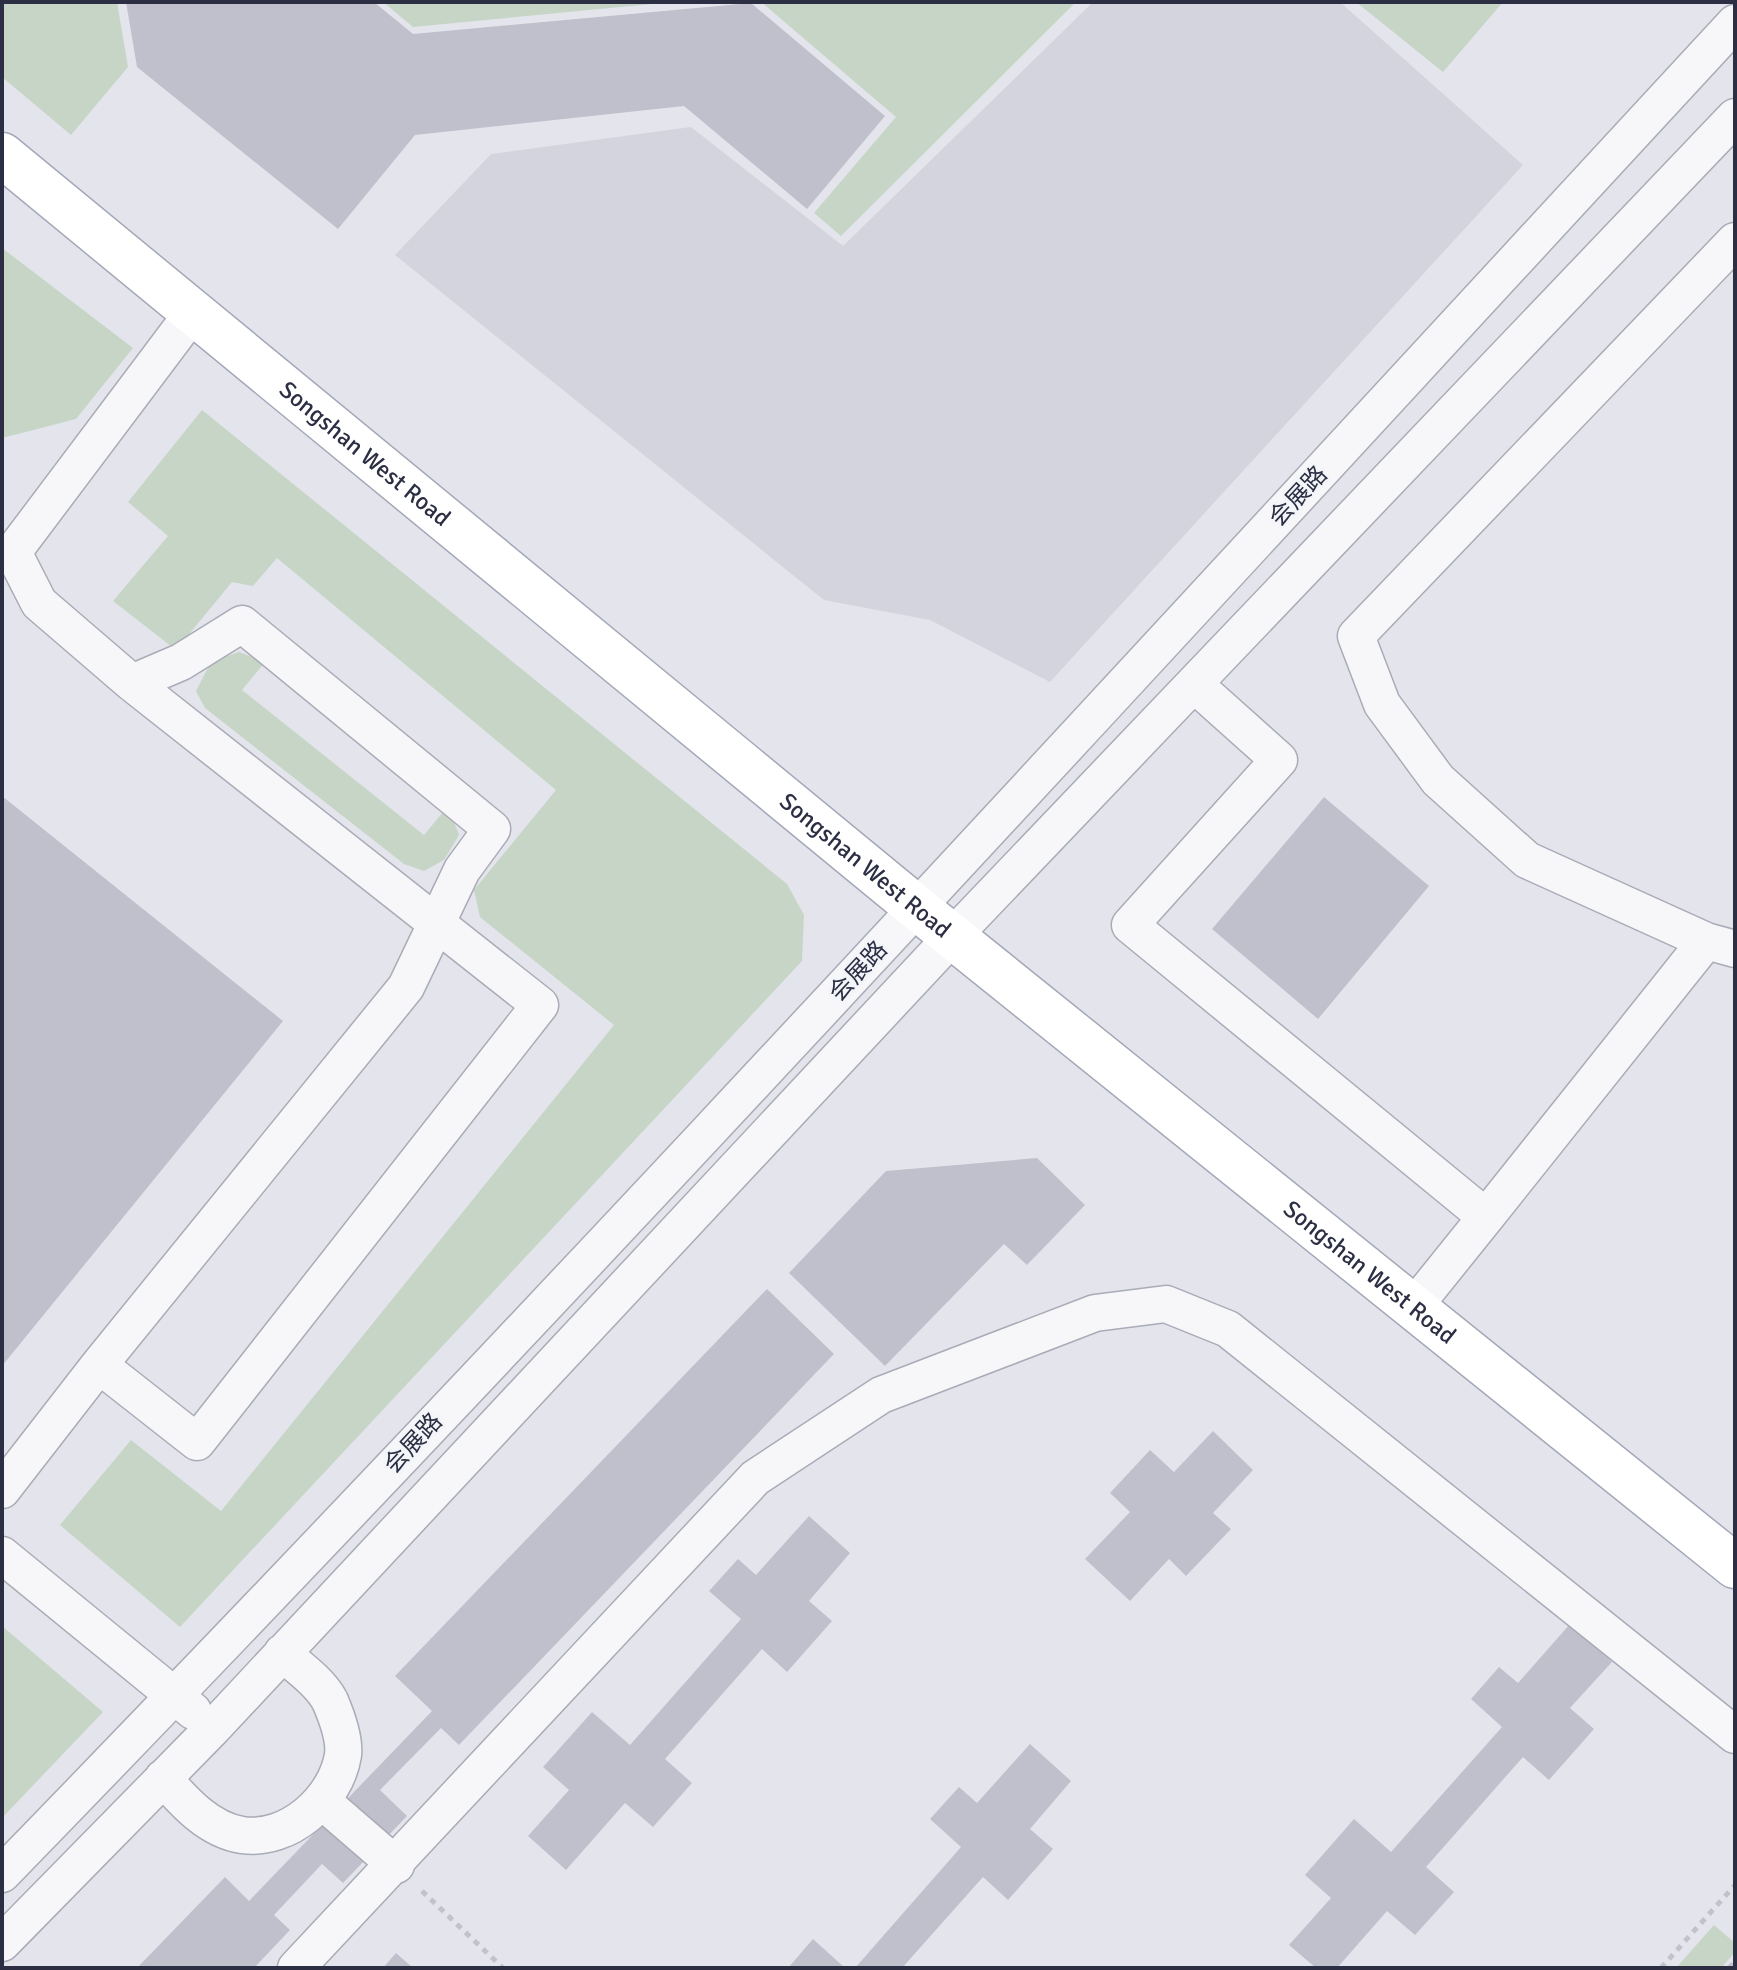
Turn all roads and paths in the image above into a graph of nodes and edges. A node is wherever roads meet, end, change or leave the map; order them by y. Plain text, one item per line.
1 (1735, 23) edge
2 (1735, 117) edge
3 (2, 155) edge
4 (1735, 241) edge
5 (195, 310) junction
6 (132, 683) junction
7 (1194, 684) junction
8 (917, 908) junction
9 (438, 922) junction
10 (952, 937) junction
11 (1720, 945) edge
12 (1486, 1217) junction
13 (1412, 1309) junction
14 (99, 1365) junction
15 (2, 1490) edge
16 (2, 1555) edge
17 (1735, 1566) edge
18 (282, 1653) junction
19 (175, 1696) junction
20 (213, 1728) junction
21 (1735, 1735) edge
22 (163, 1778) junction
23 (322, 1801) junction
24 (396, 1865) junction
25 (2, 1874) edge
26 (1735, 1885) edge
27 (2, 1943) edge
28 (1735, 1962) edge
29 (296, 1968) edge
30 (503, 1968) edge
31 (1661, 1968) edge
32 (1729, 1968) edge

1 - 8 street, 会展路
2 - 7 street, 会展路
3 - 5 main road, Songshan West Road
4 - 11 street
5 - 6 street
5 - 8 main road, Songshan West Road
6 - 9 street
6 - 9 street
7 - 10 street, 会展路
7 - 12 street
8 - 10 main road, Songshan West Road
8 - 19 street, 会展路
9 - 14 street
9 - 14 street
10 - 13 main road, Songshan West Road
10 - 18 street, 会展路
11 - 12 street
12 - 13 street
13 - 17 main road, Songshan West Road
14 - 15 street
16 - 19 street
18 - 20 street, 会展路
18 - 23 street
19 - 20 street
19 - 25 street, 会展路
20 - 22 street, 会展路
21 - 24 street
22 - 23 street
22 - 27 street, 会展路
23 - 24 street
24 - 29 street
24 - 30 path
26 - 31 path
28 - 32 path

